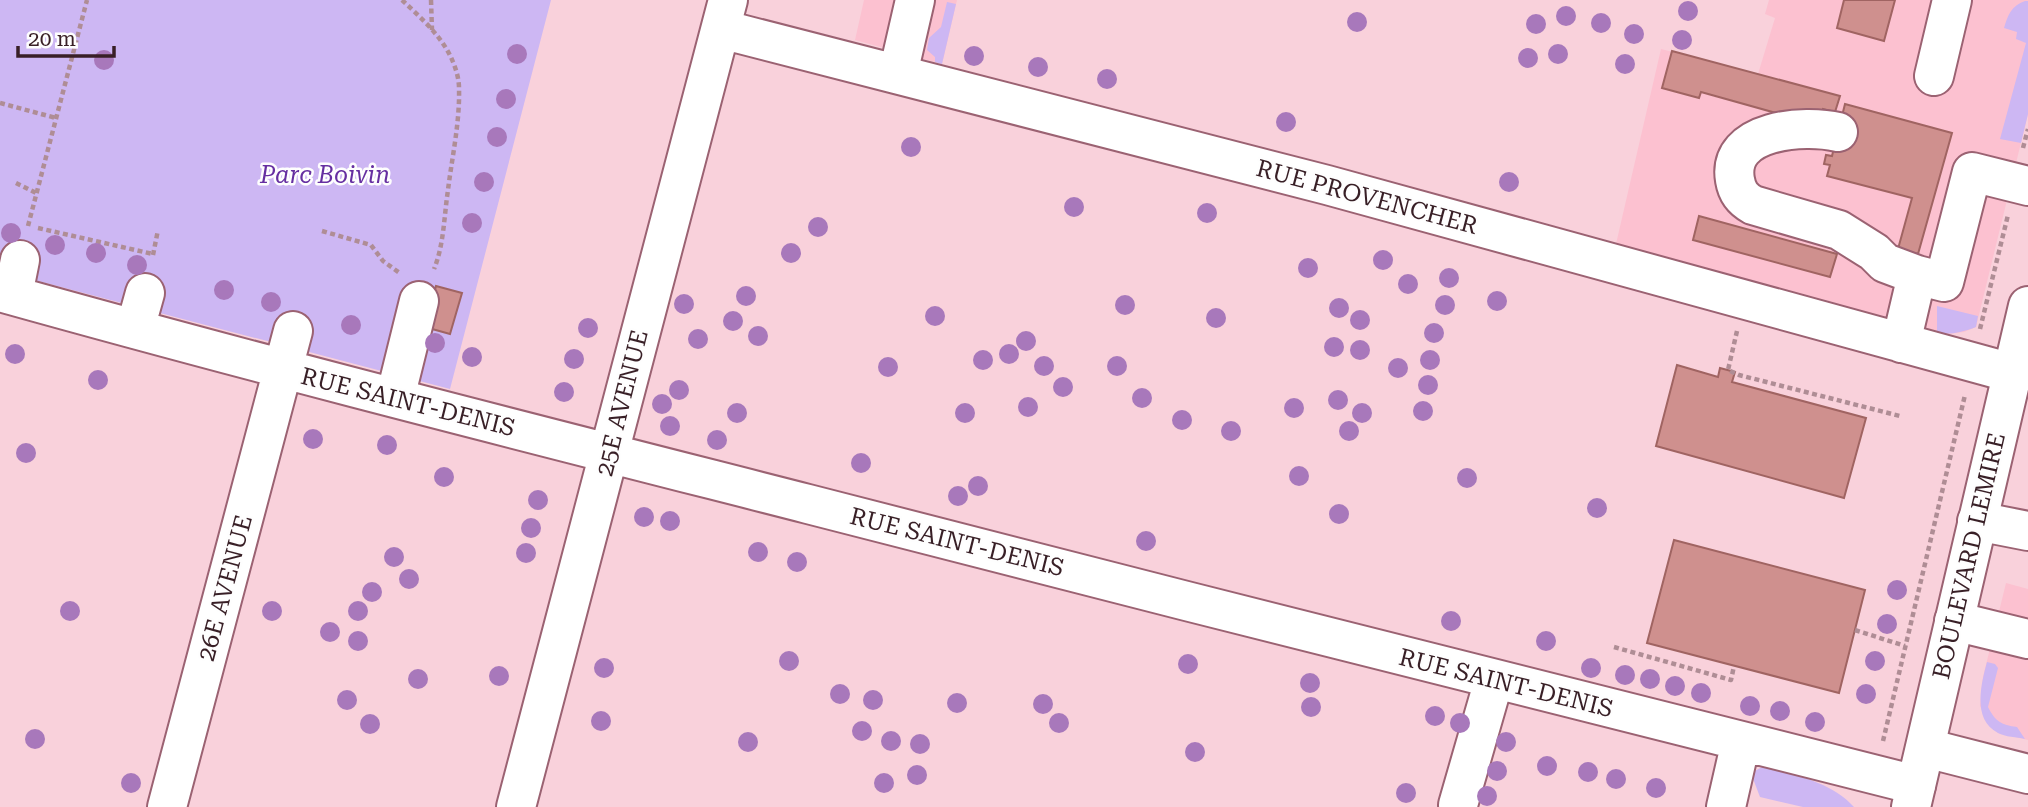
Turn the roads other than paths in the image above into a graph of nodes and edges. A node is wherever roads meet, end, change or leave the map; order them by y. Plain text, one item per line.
1 (1952, 0) edge
2 (725, 14) edge
3 (900, 14) edge
4 (887, 71) junction
5 (1934, 76) dead end
6 (1838, 132) dead end
7 (2019, 185) edge
8 (17, 262) edge
9 (1917, 275) junction
10 (418, 284) road end
11 (145, 293) dead end
12 (2026, 320) edge
13 (135, 329) junction
14 (293, 331) dead end
15 (1901, 343) junction
16 (283, 370) junction
17 (2012, 373) junction
18 (395, 398) junction
19 (2016, 414) edge
20 (608, 454) junction
21 (1977, 521) junction
22 (2028, 531) edge
23 (1954, 621) junction
24 (2028, 639) edge
25 (1494, 680) junction
26 (1741, 741) junction
27 (1926, 748) junction
28 (2028, 774) edge
29 (1914, 796) edge
30 (1458, 805) edge
31 (167, 807) edge
32 (516, 807) edge
33 (1726, 807) edge

1 - 5 street
2 - 4 street, RUE PROVENCHER
2 - 20 street, 25E AVENUE
3 - 4 street
4 - 15 street, RUE PROVENCHER
6 - 9 street
7 - 9 street
8 - 13 street, RUE SAINT-DENIS
9 - 15 street
10 - 18 street
11 - 13 street
12 - 17 street, BOULEVARD LEMIRE
13 - 16 street, RUE SAINT-DENIS
14 - 16 street, 26E AVENUE
15 - 17 street, RUE PROVENCHER
16 - 18 street, RUE SAINT-DENIS
16 - 31 street, 26E AVENUE
17 - 19 street, BOULEVARD LEMIRE
18 - 20 street, RUE SAINT-DENIS
19 - 21 street, BOULEVARD LEMIRE
20 - 25 street, RUE SAINT-DENIS
20 - 32 street, 25E AVENUE
21 - 22 street
21 - 23 street, BOULEVARD LEMIRE
23 - 24 street
23 - 27 street, BOULEVARD LEMIRE
25 - 26 street, RUE SAINT-DENIS
25 - 30 street
26 - 29 street, RUE SAINT-DENIS
26 - 33 street
27 - 28 street
27 - 29 street, BOULEVARD LEMIRE

